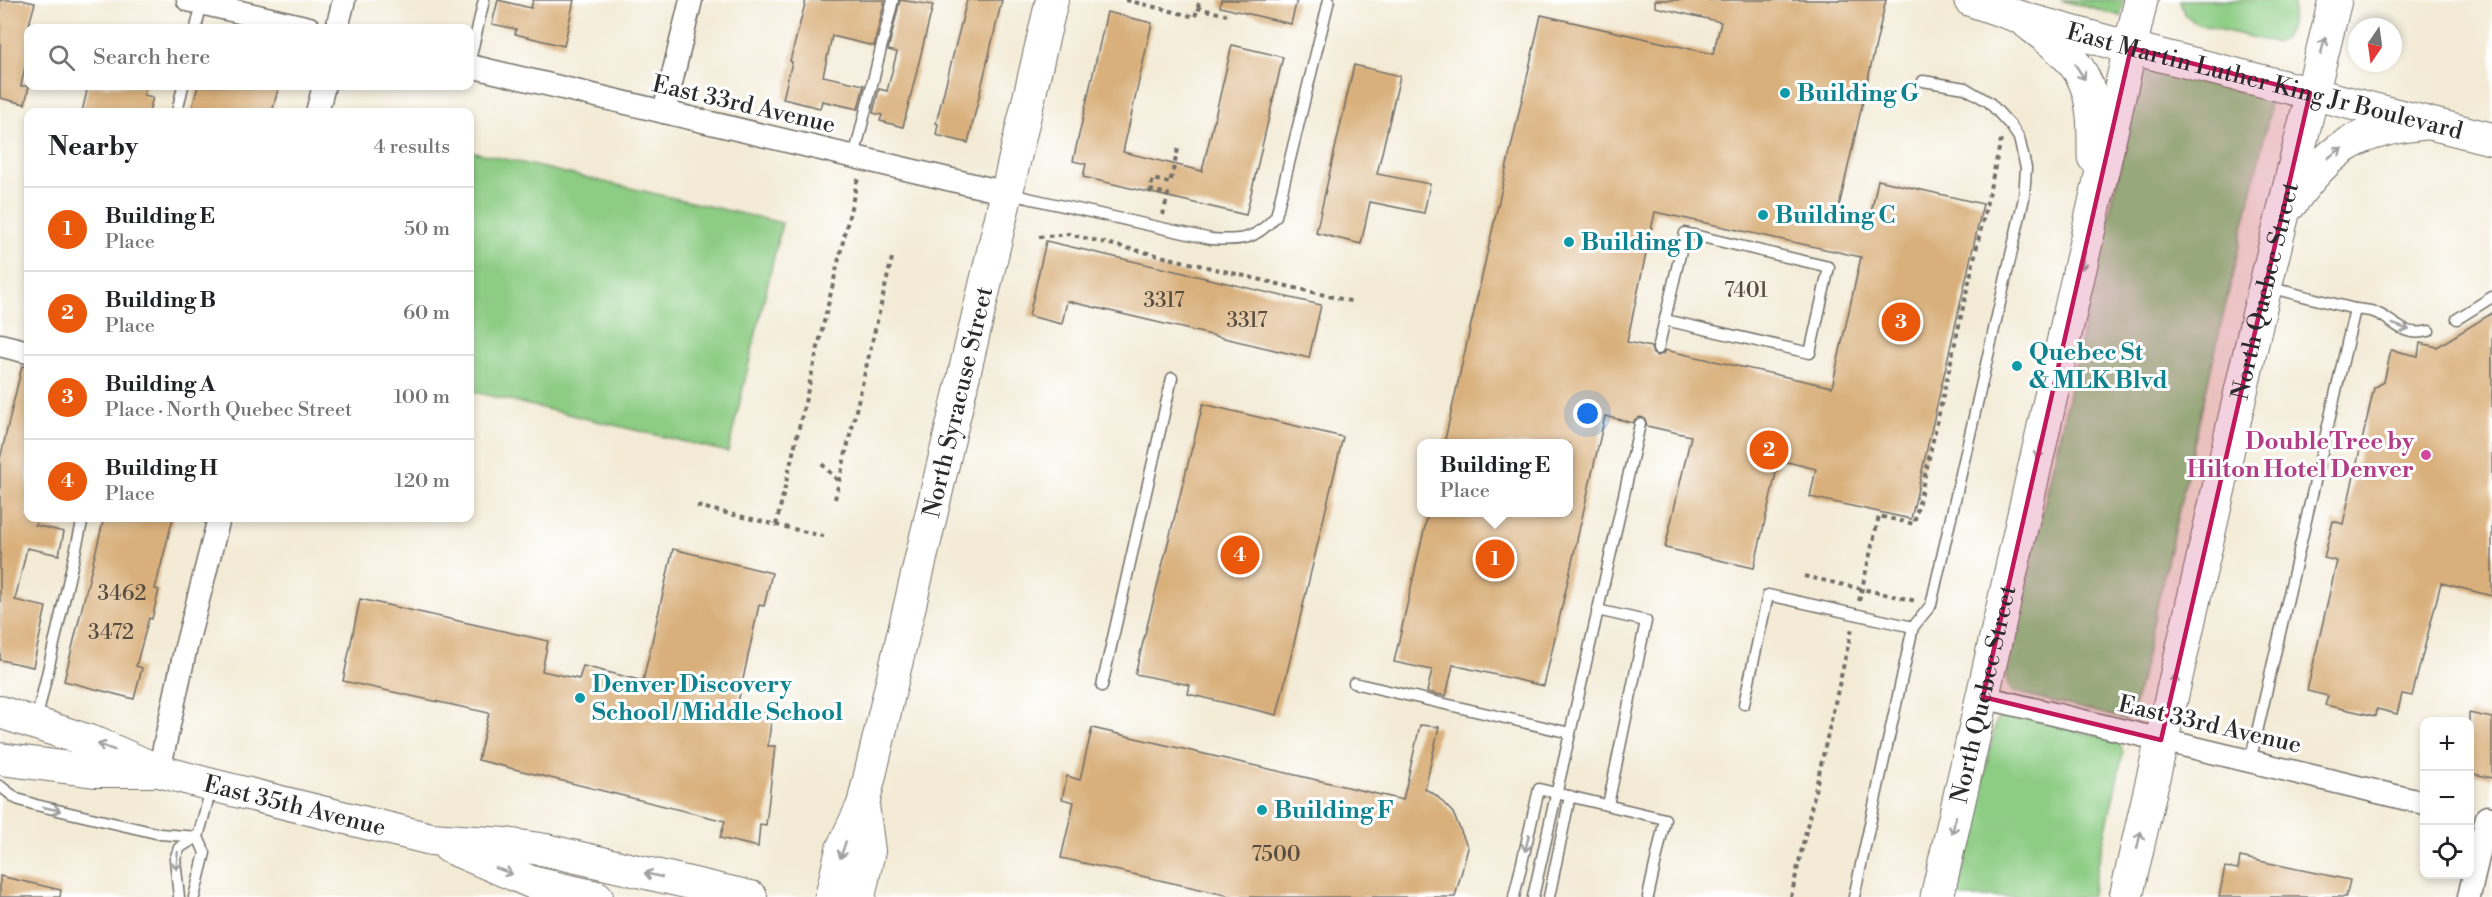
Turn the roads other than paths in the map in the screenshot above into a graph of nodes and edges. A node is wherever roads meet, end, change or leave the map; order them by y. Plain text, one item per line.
1 (344, 0) edge
2 (484, 0) edge
3 (691, 0) edge
4 (893, 0) edge
5 (1052, 0) edge
6 (1329, 0) edge
7 (1970, 0) edge
8 (2141, 0) edge
9 (2335, 0) edge
10 (198, 1) edge
11 (2022, 18) junction
12 (196, 24) edge
13 (293, 24) edge
14 (338, 24) edge
15 (474, 43) edge
16 (2131, 48) junction
17 (474, 67) edge
18 (1923, 81) dead end
19 (182, 90) edge
20 (323, 90) edge
21 (2310, 93) junction
22 (178, 108) edge
23 (318, 108) edge
24 (664, 112) junction
25 (2426, 123) junction
26 (2492, 139) edge
27 (858, 158) junction
28 (1006, 193) junction
29 (2096, 204) junction
30 (2283, 212) junction
31 (2265, 286) junction
32 (2492, 297) edge
33 (2355, 309) junction
34 (2457, 319) dead end
35 (1665, 320) junction
36 (2429, 331) dead end
37 (0, 345) edge
38 (1658, 349) dead end
39 (24, 351) edge
40 (1172, 378) dead end
41 (1640, 424) dead end
42 (82, 522) edge
43 (218, 522) edge
44 (1597, 610) junction
45 (1913, 627) junction
46 (1354, 683) dead end
47 (1102, 686) dead end
48 (1983, 697) junction
49 (1744, 704) dead end
50 (0, 712) edge
51 (36, 723) junction
52 (1569, 733) junction
53 (2161, 740) junction
54 (0, 759) edge
55 (2250, 762) junction
56 (159, 771) junction
57 (212, 785) junction
58 (0, 786) edge
59 (1556, 793) junction
60 (1570, 796) junction
61 (2420, 802) edge
62 (863, 805) junction
63 (1608, 805) junction
64 (2483, 816) edge
65 (198, 837) junction
66 (431, 839) junction
67 (179, 897) edge
68 (194, 897) edge
69 (597, 897) edge
70 (751, 897) edge
71 (831, 897) edge
72 (859, 897) edge
73 (1514, 897) edge
74 (1533, 897) edge
75 (1549, 897) edge
76 (1648, 897) edge
77 (1854, 897) edge
78 (1937, 897) edge
79 (2126, 897) edge
80 (2469, 897) edge

1 - 14 street
2 - 15 lane
3 - 24 street
4 - 27 lane
5 - 28 street, North Syracuse Street
6 - 28 lane
7 - 11 street, East Martin Luther King Jr Boulevard
8 - 16 main road, North Quebec Street
21 -> 9 main road, North Quebec Street
10 - 12 lane
10 - 13 street
11 - 16 street, East Martin Luther King Jr Boulevard
11 -> 29 main road
16 - 21 street, East Martin Luther King Jr Boulevard
16 - 29 main road, North Quebec Street
17 - 24 street, East 33rd Avenue
18 - 45 lane
19 - 22 lane
20 - 23 street
21 - 25 street, East Martin Luther King Jr Boulevard
21 - 30 main road, North Quebec Street
24 - 27 street, East 33rd Avenue
25 - 26 street, East Martin Luther King Jr Boulevard
30 -> 25 main road
27 - 28 street, East 33rd Avenue
28 - 62 street, North Syracuse Street
29 -> 48 main road, North Quebec Street
30 - 31 main road, North Quebec Street
31 - 33 lane
53 -> 31 main road, North Quebec Street
32 - 34 lane
33 -> 36 lane
33 - 55 lane
35 - 35 lane
35 - 38 lane
37 - 39 street
40 - 47 lane
41 - 44 lane
42 - 51 lane
43 - 56 street
44 - 52 lane
44 - 63 lane
45 - 49 lane
45 - 77 lane
46 - 52 lane
48 - 53 street, East 33rd Avenue
48 -> 78 main road, North Quebec Street
50 - 51 street, East 35th Avenue
56 -> 51 street, East 35th Avenue
52 - 59 lane
53 - 55 street, East 33rd Avenue
79 -> 53 main road, North Quebec Street
54 - 56 street, East 35th Avenue
55 - 61 street, East 33rd Avenue
56 - 57 street, East 35th Avenue
57 - 65 lane
57 - 66 street, East 35th Avenue
58 -> 65 lane
59 - 60 lane
59 -> 73 lane
59 - 74 lane
60 - 63 lane
60 - 75 lane
62 -> 71 street, North Syracuse Street
62 - 72 street, North Syracuse Street
63 - 76 lane
64 - 80 street
65 -> 67 lane
65 - 68 lane
66 -> 69 street, East 35th Avenue
70 -> 66 street, East 35th Avenue

